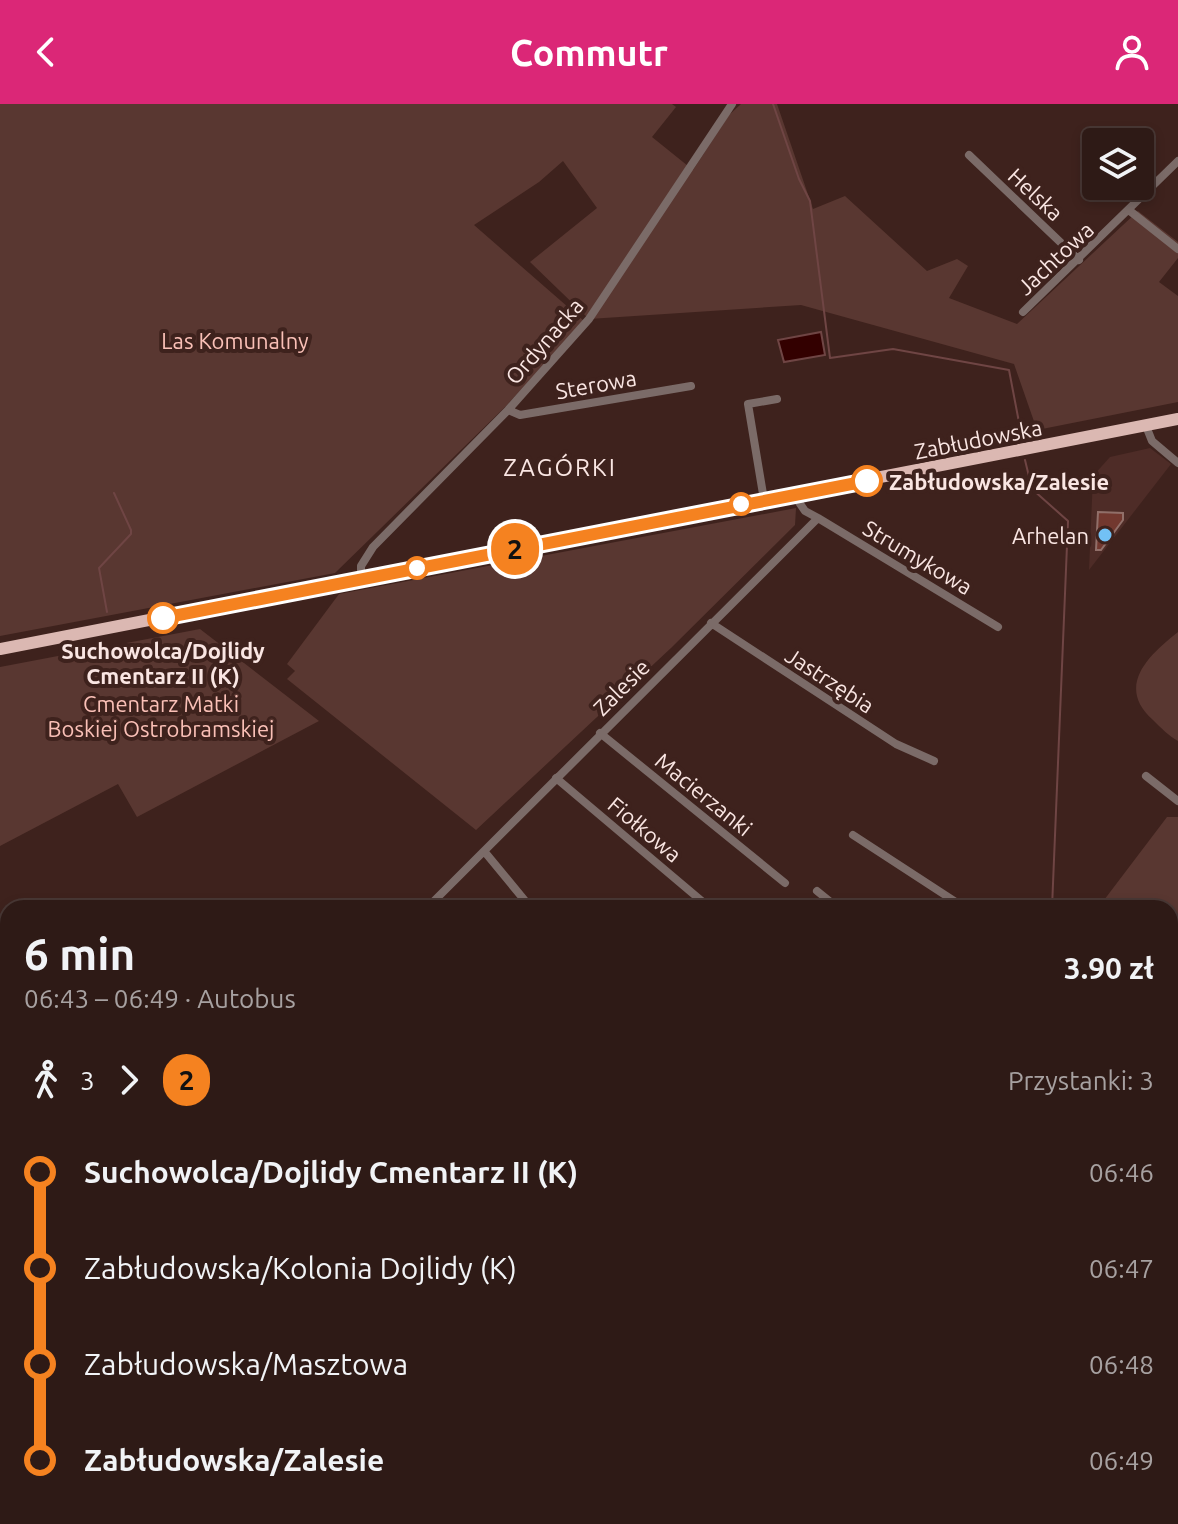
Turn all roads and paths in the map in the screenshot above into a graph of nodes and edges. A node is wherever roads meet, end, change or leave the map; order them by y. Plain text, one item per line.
1 (732, 104) edge
2 (969, 155) dead end
3 (1178, 161) edge
4 (1130, 211) junction
5 (1178, 249) edge
6 (1079, 260) junction
7 (1023, 312) dead end
8 (691, 386) dead end
9 (777, 399) dead end
10 (508, 410) junction
11 (1178, 419) edge
12 (1146, 426) junction
13 (1178, 463) edge
14 (794, 495) junction
15 (764, 500) junction
16 (818, 518) junction
17 (361, 579) junction
18 (711, 623) junction
19 (998, 627) dead end
20 (0, 649) edge
21 (600, 733) junction
22 (934, 761) dead end
23 (1146, 776) dead end
24 (556, 778) junction
25 (1178, 801) edge
26 (853, 835) dead end
27 (484, 851) junction
28 (785, 883) dead end
29 (817, 891) dead end
30 (435, 900) edge
31 (522, 900) edge
32 (701, 900) edge
33 (828, 900) edge
34 (953, 900) edge

1 - 10 street, Ordynacka
2 - 6 street, Helska
3 - 4 street, Jachtowa
4 - 5 street
4 - 6 street, Jachtowa
6 - 7 street, Jachtowa
8 - 10 street, Sterowa
9 - 15 street
10 - 17 street, Ordynacka
11 - 12 highway, Zabłudowska
12 - 13 street
12 - 14 highway, Zabłudowska
14 - 15 highway, Zabłudowska
14 - 16 street
15 - 17 highway, Zabłudowska
16 - 18 street, Zalesie
16 - 19 street, Strumykowa
17 - 20 highway, Zabłudowska
18 - 21 street, Zalesie
18 - 22 street, Jastrzębia
21 - 24 street, Zalesie
21 - 28 street, Macierzanki
23 - 25 street
24 - 27 street, Zalesie
24 - 32 street, Fiołkowa
26 - 34 street
27 - 30 street, Zalesie
27 - 31 street
29 - 33 street

